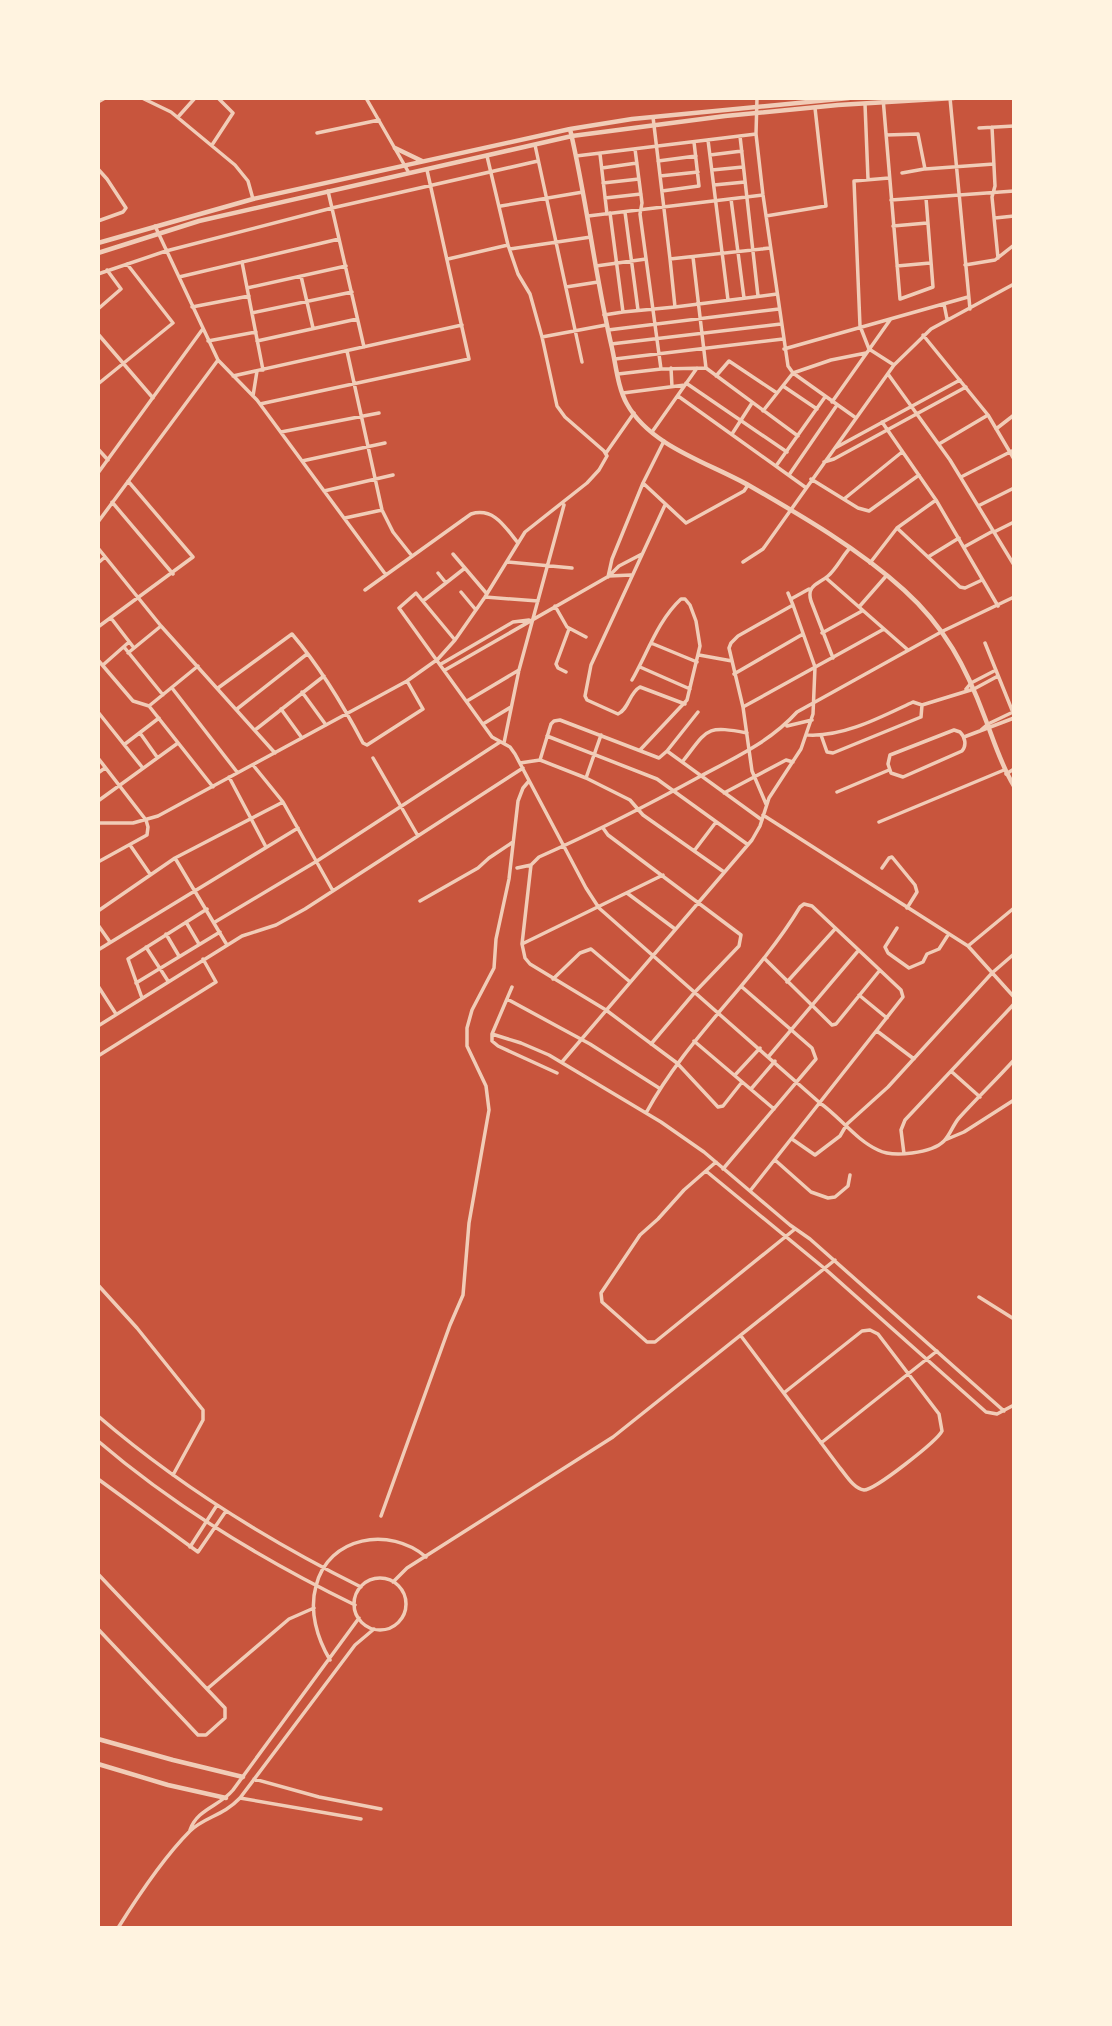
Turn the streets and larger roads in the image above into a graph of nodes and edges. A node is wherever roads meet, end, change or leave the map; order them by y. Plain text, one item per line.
1 (105, 98) edge
2 (142, 98) edge
3 (195, 98) edge
4 (218, 98) edge
5 (366, 98) edge
6 (757, 98) edge
7 (849, 98) edge
8 (951, 98) edge
9 (883, 100) edge
10 (98, 102) edge
11 (865, 104) junction
12 (756, 106) junction
13 (815, 108) junction
14 (756, 114) junction
15 (178, 117) junction
16 (653, 117) junction
17 (379, 120) junction
18 (653, 125) junction
19 (1014, 126) edge
20 (992, 127) junction
21 (979, 128) dead end
22 (570, 129) junction
23 (317, 133) dead end
24 (756, 134) junction
25 (885, 135) junction
26 (572, 136) junction
27 (740, 136) junction
28 (708, 140) junction
29 (694, 142) junction
30 (212, 145) junction
31 (535, 145) junction
32 (656, 146) junction
33 (395, 148) junction
34 (635, 149) junction
35 (742, 151) junction
36 (600, 153) junction
37 (710, 155) junction
38 (487, 156) junction
39 (576, 156) junction
40 (696, 156) junction
41 (538, 161) junction
42 (658, 161) junction
43 (422, 162) junction
44 (637, 163) junction
45 (994, 164) junction
46 (404, 166) junction
47 (743, 167) junction
48 (955, 167) junction
49 (601, 168) junction
50 (427, 169) junction
51 (925, 169) junction
52 (98, 170) edge
53 (712, 170) junction
54 (492, 171) junction
55 (698, 172) junction
56 (409, 173) junction
57 (901, 173) dead end
58 (660, 176) junction
59 (889, 178) junction
60 (639, 179) junction
61 (868, 179) junction
62 (745, 182) junction
63 (603, 183) junction
64 (714, 185) junction
65 (431, 186) junction
66 (328, 191) junction
67 (583, 191) junction
68 (662, 191) junction
69 (1014, 191) edge
70 (994, 192) junction
71 (641, 194) junction
72 (763, 195) junction
73 (958, 196) junction
74 (747, 197) junction
75 (253, 198) junction
76 (605, 198) junction
77 (731, 198) junction
78 (926, 198) junction
79 (546, 199) junction
80 (716, 200) junction
81 (891, 200) junction
82 (501, 206) junction
83 (664, 207) junction
84 (332, 208) junction
85 (642, 209) junction
86 (625, 212) junction
87 (609, 214) junction
88 (588, 216) junction
89 (766, 216) junction
90 (1014, 216) edge
91 (995, 218) junction
92 (98, 220) edge
93 (927, 223) junction
94 (155, 226) junction
95 (893, 226) junction
96 (158, 234) junction
97 (591, 237) junction
98 (339, 239) junction
99 (98, 243) edge
100 (556, 244) junction
101 (1014, 245) edge
102 (509, 247) junction
103 (770, 248) junction
104 (166, 251) junction
105 (753, 251) junction
106 (738, 252) junction
107 (98, 253) edge
108 (723, 254) junction
109 (693, 257) junction
110 (998, 258) junction
111 (448, 259) junction
112 (646, 259) junction
113 (670, 259) junction
114 (632, 261) junction
115 (242, 262) junction
116 (617, 263) junction
117 (930, 263) junction
118 (127, 264) junction
119 (965, 265) junction
120 (346, 266) junction
121 (596, 266) junction
122 (897, 266) junction
123 (107, 271) junction
124 (98, 274) edge
125 (302, 276) junction
126 (179, 277) junction
127 (599, 282) junction
128 (1014, 284) edge
129 (566, 286) junction
130 (247, 288) junction
131 (352, 292) junction
132 (777, 294) junction
133 (249, 296) junction
134 (758, 296) junction
135 (968, 297) junction
136 (744, 298) junction
137 (728, 300) junction
138 (307, 301) junction
139 (699, 304) junction
140 (944, 304) junction
141 (192, 307) junction
142 (675, 307) junction
143 (98, 309) edge
144 (652, 309) junction
145 (779, 309) junction
146 (970, 309) junction
147 (638, 311) junction
148 (623, 312) junction
149 (252, 313) junction
150 (604, 315) junction
151 (700, 318) junction
152 (891, 318) junction
153 (947, 318) junction
154 (357, 319) junction
155 (654, 323) junction
156 (781, 324) junction
157 (462, 325) junction
158 (860, 326) junction
159 (607, 328) junction
160 (313, 329) junction
161 (202, 331) junction
162 (256, 332) junction
163 (576, 332) junction
164 (98, 334) edge
165 (702, 334) junction
166 (923, 335) junction
167 (542, 337) junction
168 (657, 338) junction
169 (783, 339) junction
170 (208, 341) junction
171 (257, 341) junction
172 (611, 344) junction
173 (364, 347) junction
174 (704, 349) junction
175 (785, 349) junction
176 (347, 351) junction
177 (867, 351) junction
178 (659, 354) junction
179 (615, 359) junction
180 (218, 360) junction
181 (582, 362) dead end
182 (123, 364) junction
183 (894, 365) junction
184 (697, 367) junction
185 (671, 368) junction
186 (706, 368) junction
187 (661, 369) junction
188 (263, 370) junction
189 (257, 371) junction
190 (793, 373) junction
191 (618, 374) junction
192 (888, 374) junction
193 (233, 376) junction
194 (716, 376) junction
195 (960, 380) junction
196 (98, 384) edge
197 (354, 384) junction
198 (686, 384) junction
199 (783, 386) junction
200 (672, 387) junction
201 (966, 387) junction
202 (623, 393) junction
203 (777, 393) junction
204 (253, 396) junction
205 (677, 396) junction
206 (825, 397) junction
207 (153, 398) junction
208 (832, 402) junction
209 (260, 404) junction
210 (752, 404) junction
211 (837, 405) junction
212 (912, 407) junction
213 (817, 409) junction
214 (763, 411) junction
215 (379, 412) dead end
216 (634, 413) junction
217 (917, 413) junction
218 (988, 415) junction
219 (1014, 415) edge
220 (360, 416) junction
221 (856, 418) junction
222 (741, 421) junction
223 (883, 422) junction
224 (887, 429) junction
225 (996, 429) junction
226 (281, 432) junction
227 (652, 432) junction
228 (732, 435) junction
229 (798, 436) junction
230 (664, 441) junction
231 (384, 443) dead end
232 (939, 444) junction
233 (367, 447) junction
234 (98, 449) edge
235 (834, 449) junction
236 (1012, 451) edge
237 (786, 452) junction
238 (902, 452) junction
239 (606, 453) junction
240 (1014, 459) edge
241 (108, 460) junction
242 (302, 461) junction
243 (824, 462) junction
244 (776, 466) junction
245 (98, 473) edge
246 (393, 475) dead end
247 (789, 475) junction
248 (919, 475) junction
249 (961, 477) junction
250 (811, 479) junction
251 (374, 480) junction
252 (128, 481) junction
253 (643, 483) junction
254 (748, 485) junction
255 (805, 486) junction
256 (1014, 488) edge
257 (324, 491) junction
258 (844, 499) junction
259 (936, 500) junction
260 (112, 502) junction
261 (565, 503) junction
262 (665, 505) junction
263 (978, 506) junction
264 (382, 510) junction
265 (789, 510) junction
266 (345, 518) junction
267 (98, 522) edge
268 (1014, 522) edge
269 (897, 528) junction
270 (994, 532) junction
271 (959, 538) junction
272 (518, 543) junction
273 (964, 547) junction
274 (98, 548) edge
275 (849, 549) junction
276 (453, 554) dead end
277 (642, 554) junction
278 (412, 556) junction
279 (928, 556) junction
280 (105, 558) junction
281 (507, 562) junction
282 (743, 562) dead end
283 (1013, 562) edge
284 (98, 563) edge
285 (870, 563) junction
286 (548, 566) junction
287 (465, 568) junction
288 (572, 568) dead end
289 (173, 573) junction
290 (438, 573) dead end
291 (386, 575) junction
292 (887, 575) junction
293 (609, 576) junction
294 (632, 576) junction
295 (826, 578) junction
296 (983, 580) junction
297 (446, 583) junction
298 (811, 588) junction
299 (365, 590) dead end
300 (461, 592) dead end
301 (788, 593) dead end
302 (486, 596) junction
303 (1013, 598) edge
304 (137, 599) junction
305 (791, 599) junction
306 (424, 601) junction
307 (538, 601) junction
308 (793, 605) junction
309 (555, 606) junction
310 (998, 606) junction
311 (861, 609) junction
312 (476, 610) junction
313 (111, 618) junction
314 (531, 619) junction
315 (161, 626) junction
316 (98, 627) edge
317 (569, 629) junction
318 (884, 629) junction
319 (943, 631) junction
320 (822, 633) junction
321 (803, 634) junction
322 (586, 637) dead end
323 (455, 640) junction
324 (129, 642) junction
325 (651, 643) junction
326 (985, 643) dead end
327 (124, 647) junction
328 (134, 648) junction
329 (908, 650) junction
330 (128, 653) junction
331 (307, 654) junction
332 (699, 655) junction
333 (833, 658) junction
334 (98, 660) edge
335 (439, 661) junction
336 (732, 661) junction
337 (698, 663) junction
338 (103, 665) junction
339 (198, 666) junction
340 (639, 667) junction
341 (815, 667) junction
342 (445, 670) junction
343 (519, 670) junction
344 (996, 670) junction
345 (566, 672) dead end
346 (734, 674) junction
347 (324, 676) junction
348 (998, 676) junction
349 (632, 680) dead end
350 (407, 681) junction
351 (971, 683) junction
352 (172, 688) junction
353 (218, 688) junction
354 (690, 689) junction
355 (974, 689) junction
356 (965, 691) junction
357 (302, 692) junction
358 (163, 695) junction
359 (467, 701) junction
360 (685, 704) junction
361 (814, 704) junction
362 (922, 705) junction
363 (149, 706) junction
364 (511, 707) junction
365 (743, 708) junction
366 (237, 709) junction
367 (281, 709) junction
368 (98, 712) edge
369 (698, 712) dead end
370 (348, 713) junction
371 (1013, 715) edge
372 (159, 718) junction
373 (104, 719) junction
374 (812, 720) junction
375 (483, 724) junction
376 (98, 725) edge
377 (326, 725) junction
378 (785, 726) junction
379 (988, 726) junction
380 (255, 730) junction
381 (139, 733) junction
382 (747, 733) junction
383 (807, 734) junction
384 (601, 735) junction
385 (821, 735) junction
386 (547, 736) junction
387 (964, 737) junction
388 (302, 738) junction
389 (502, 742) junction
390 (178, 743) junction
391 (125, 744) junction
392 (640, 750) junction
393 (667, 751) junction
394 (749, 751) junction
395 (275, 753) junction
396 (594, 753) junction
397 (158, 757) junction
398 (98, 758) edge
399 (373, 758) dead end
400 (540, 760) junction
401 (683, 761) junction
402 (793, 762) junction
403 (253, 765) junction
404 (522, 766) junction
405 (142, 767) junction
406 (105, 768) junction
407 (1014, 769) edge
408 (889, 770) junction
409 (1005, 772) junction
410 (237, 773) junction
411 (98, 774) edge
412 (701, 776) junction
413 (754, 776) junction
414 (229, 777) junction
415 (586, 778) junction
416 (529, 781) junction
417 (119, 785) junction
418 (1014, 786) edge
419 (213, 787) junction
420 (674, 791) junction
421 (837, 792) dead end
422 (724, 793) junction
423 (98, 801) edge
424 (282, 802) junction
425 (766, 804) junction
426 (402, 807) junction
427 (639, 809) junction
428 (764, 815) junction
429 (252, 818) junction
430 (146, 820) junction
431 (762, 820) junction
432 (716, 822) junction
433 (879, 822) dead end
434 (98, 823) edge
435 (298, 828) junction
436 (603, 828) junction
437 (418, 836) junction
438 (513, 842) junction
439 (748, 844) junction
440 (130, 845) junction
441 (564, 846) junction
442 (266, 847) junction
443 (694, 851) junction
444 (175, 858) junction
445 (317, 861) junction
446 (98, 862) edge
447 (531, 865) junction
448 (517, 868) dead end
449 (882, 868) dead end
450 (724, 872) junction
451 (150, 874) junction
452 (663, 875) junction
453 (195, 890) junction
454 (333, 891) junction
455 (628, 893) junction
456 (420, 901) dead end
457 (699, 902) junction
458 (599, 908) junction
459 (907, 908) junction
460 (1014, 908) edge
461 (207, 909) junction
462 (98, 911) edge
463 (186, 922) junction
464 (215, 922) junction
465 (98, 925) edge
466 (897, 928) dead end
467 (675, 929) junction
468 (835, 929) junction
469 (220, 932) junction
470 (166, 934) junction
471 (948, 934) junction
472 (110, 942) junction
473 (199, 944) junction
474 (522, 944) junction
475 (227, 945) junction
476 (968, 946) junction
477 (146, 947) junction
478 (98, 950) edge
479 (859, 951) junction
480 (1014, 954) edge
481 (652, 956) junction
482 (179, 957) junction
483 (764, 958) junction
484 (203, 959) junction
485 (159, 969) junction
486 (880, 970) junction
487 (992, 973) junction
488 (552, 979) junction
489 (168, 981) junction
490 (630, 982) junction
491 (787, 982) junction
492 (135, 983) junction
493 (98, 987) edge
494 (512, 987) dead end
495 (741, 987) junction
496 (695, 992) junction
497 (859, 995) junction
498 (1014, 997) edge
499 (142, 998) junction
500 (507, 999) junction
501 (1014, 1004) edge
502 (810, 1005) junction
503 (606, 1010) junction
504 (719, 1013) junction
505 (117, 1014) junction
506 (887, 1018) junction
507 (98, 1026) edge
508 (790, 1029) junction
509 (877, 1031) junction
510 (492, 1034) junction
511 (581, 1040) junction
512 (694, 1041) junction
513 (651, 1044) junction
514 (760, 1048) junction
515 (98, 1056) edge
516 (768, 1056) junction
517 (914, 1059) junction
518 (1014, 1060) edge
519 (775, 1061) junction
520 (562, 1062) junction
521 (677, 1063) junction
522 (952, 1072) junction
523 (557, 1073) dead end
524 (735, 1076) junction
525 (798, 1081) junction
526 (742, 1082) junction
527 (659, 1089) junction
528 (750, 1089) junction
529 (980, 1097) junction
530 (1014, 1100) edge
531 (820, 1103) junction
532 (774, 1109) junction
533 (646, 1113) junction
534 (846, 1124) junction
535 (791, 1139) junction
536 (945, 1140) junction
537 (904, 1154) junction
538 (775, 1160) junction
539 (716, 1162) junction
540 (723, 1169) junction
541 (706, 1171) junction
542 (850, 1175) dead end
543 (750, 1191) junction
544 (795, 1229) junction
545 (786, 1236) junction
546 (835, 1260) junction
547 (824, 1268) junction
548 (98, 1286) edge
549 (979, 1297) dead end
550 (1014, 1318) edge
551 (741, 1336) junction
552 (937, 1351) junction
553 (928, 1359) junction
554 (910, 1373) junction
555 (785, 1392) junction
556 (1014, 1405) edge
557 (1004, 1411) junction
558 (98, 1416) edge
559 (98, 1441) edge
560 (821, 1443) junction
561 (103, 1445) junction
562 (98, 1450) edge
563 (173, 1475) junction
564 (98, 1479) edge
565 (217, 1505) junction
566 (226, 1511) junction
567 (381, 1516) dead end
568 (206, 1522) junction
569 (215, 1527) junction
570 (190, 1547) junction
571 (426, 1557) junction
572 (324, 1568) junction
573 (98, 1574) edge
574 (393, 1582) junction
575 (316, 1586) junction
576 (362, 1587) junction
577 (355, 1605) junction
578 (314, 1608) junction
579 (359, 1618) junction
580 (98, 1629) edge
581 (374, 1629) junction
582 (330, 1660) junction
583 (206, 1689) junction
584 (98, 1739) edge
585 (98, 1764) edge
586 (245, 1775) junction
587 (256, 1777) junction
588 (226, 1798) junction
589 (240, 1798) junction
590 (208, 1809) junction
591 (381, 1809) dead end
592 (213, 1818) junction
593 (361, 1819) dead end
594 (189, 1832) junction
595 (118, 1928) edge

1 - 10 street
2 - 15 street
3 - 15 street
4 - 30 street
5 - 17 street
6 - 12 street
7 - 12 street
8 - 9 street
8 - 48 street
9 - 11 street
9 - 25 street
11 - 13 street
11 - 61 street
12 - 14 street
12 - 16 street
13 - 14 street
13 - 89 street
14 - 18 street
14 - 24 street
15 - 30 street
16 - 18 street
16 - 22 street
17 - 23 street
17 - 33 street
18 - 26 street
18 - 32 street
19 - 20 street
20 - 21 street
20 - 45 street
22 - 26 street
22 - 43 street
24 - 27 street
24 - 72 street
25 - 51 street
25 - 59 street
26 - 31 street
26 - 39 street
27 - 28 street
27 - 35 street
28 - 29 street
28 - 37 street
29 - 32 street
29 - 40 street
30 - 75 street
31 - 38 street
31 - 41 street
32 - 34 street
32 - 42 street
33 - 43 street
33 - 46 street
34 - 36 street
34 - 44 street
35 - 37 street
35 - 47 street
36 - 39 street
36 - 49 street
37 - 53 street
38 - 50 street
38 - 54 street
39 - 67 street
40 - 42 street
40 - 55 street
41 - 54 street
41 - 79 street
42 - 58 street
43 - 46 street
44 - 49 street
44 - 60 street
45 - 48 street
45 - 70 street
46 - 56 street
46 - 75 street
47 - 53 street
47 - 62 street
48 - 51 street
48 - 73 street
49 - 63 street
50 - 56 street
50 - 65 street
51 - 57 street
52 - 92 street
53 - 64 street
54 - 65 street
54 - 82 street
55 - 58 street
55 - 68 street
56 - 66 street
58 - 68 street
59 - 61 street
59 - 81 street
60 - 63 street
60 - 71 street
61 - 158 street
62 - 64 street
62 - 74 street
63 - 76 street
64 - 80 street
65 - 84 street
65 - 111 street
66 - 84 street
66 - 96 street
67 - 79 street
67 - 88 street
68 - 83 street
69 - 70 street
70 - 73 street
70 - 91 street
71 - 76 street
71 - 85 street
72 - 74 street
72 - 89 street
73 - 78 street
73 - 119 street
74 - 77 street
74 - 105 street
75 - 94 street
76 - 87 street
77 - 80 street
77 - 106 street
78 - 81 street
78 - 93 street
79 - 82 street
79 - 100 street
80 - 83 street
80 - 108 street
81 - 95 street
82 - 102 street
83 - 85 street
83 - 113 street
84 - 98 street
84 - 104 street
85 - 86 street
85 - 112 street
86 - 87 street
86 - 114 street
87 - 88 street
87 - 116 street
88 - 97 street
89 - 103 street
90 - 91 street
91 - 110 street
93 - 95 street
93 - 117 street
94 - 96 street
94 - 99 street
95 - 122 street
96 - 104 street
96 - 107 street
97 - 100 street
97 - 121 street
98 - 115 street
98 - 120 street
100 - 102 street
100 - 129 street
101 - 110 street
102 - 111 street
102 - 167 street
103 - 105 street
103 - 132 street
104 - 118 street
104 - 126 street
105 - 106 street
105 - 134 street
106 - 108 street
106 - 136 street
108 - 109 street
108 - 137 street
109 - 113 street
109 - 139 street
110 - 119 street
111 - 157 street
112 - 114 street
112 - 144 street
113 - 142 street
114 - 116 street
114 - 147 street
115 - 126 street
115 - 130 street
116 - 121 street
116 - 148 street
117 - 122 street
117 - 122 street
118 - 123 street
118 - 182 street
119 - 135 street
120 - 125 street
120 - 131 street
121 - 127 street
123 - 124 street
123 - 143 street
125 - 130 street
125 - 138 street
126 - 141 street
127 - 129 street
127 - 150 street
128 - 146 street
129 - 163 street
130 - 133 street
131 - 138 street
131 - 154 street
132 - 134 street
132 - 145 street
133 - 141 street
133 - 149 street
134 - 136 street
135 - 140 street
135 - 146 street
136 - 137 street
137 - 139 street
138 - 149 street
138 - 160 street
139 - 142 street
139 - 151 street
140 - 152 street
140 - 153 street
141 - 161 street
142 - 144 street
144 - 147 street
144 - 155 street
145 - 151 street
145 - 156 street
146 - 153 street
147 - 148 street
148 - 150 street
149 - 162 street
150 - 159 street
151 - 155 street
151 - 165 street
152 - 158 street
152 - 177 street
153 - 166 street
154 - 160 street
154 - 173 street
155 - 159 street
155 - 168 street
156 - 165 street
156 - 169 street
157 - 173 street
157 - 197 street
158 - 175 street
158 - 177 street
159 - 163 street
159 - 172 street
160 - 171 street
161 - 170 street
161 - 207 street
162 - 170 street
162 - 171 street
163 - 167 street
163 - 181 street
164 - 182 street
165 - 168 street
165 - 174 street
166 - 183 street
166 - 195 street
167 - 239 street
168 - 172 street
168 - 178 street
169 - 174 street
169 - 175 street
170 - 180 street
171 - 188 street
172 - 179 street
173 - 176 street
174 - 178 street
174 - 186 street
175 - 190 street
176 - 188 street
176 - 197 street
177 - 183 street
177 - 190 street
177 - 208 street
178 - 179 street
178 - 187 street
179 - 191 street
180 - 193 street
180 - 252 street
182 - 196 street
182 - 207 street
183 - 192 street
184 - 185 street
184 - 186 street
184 - 198 street
185 - 187 street
185 - 200 street
186 - 194 street
187 - 191 street
188 - 189 street
189 - 193 street
189 - 204 street
190 - 199 street
190 - 206 street
191 - 202 street
192 - 212 street
192 - 221 street
193 - 204 street
194 - 203 street
194 - 210 street
195 - 201 street
195 - 212 street
197 - 209 street
197 - 220 street
198 - 200 street
198 - 205 street
198 - 222 street
199 - 203 street
199 - 213 street
200 - 202 street
201 - 217 street
201 - 218 street
202 - 216 street
203 - 214 street
204 - 209 street
205 - 227 street
205 - 228 street
206 - 208 street
206 - 213 street
207 - 241 street
208 - 211 street
209 - 226 street
210 - 214 street
210 - 222 street
211 - 221 street
211 - 247 street
212 - 217 street
212 - 223 street
213 - 229 street
214 - 229 street
215 - 220 street
216 - 227 street
216 - 239 street
217 - 224 street
217 - 232 street
218 - 225 street
218 - 232 street
219 - 225 street
220 - 226 street
220 - 233 street
221 - 235 street
222 - 228 street
222 - 237 street
223 - 224 street
223 - 235 street
224 - 238 street
224 - 243 street
225 - 236 street
226 - 242 street
227 - 230 street
228 - 244 street
229 - 237 street
230 - 253 street
230 - 254 street
231 - 233 street
232 - 249 street
233 - 242 street
233 - 251 street
234 - 241 street
235 - 243 street
236 - 240 street
236 - 249 street
237 - 244 street
238 - 248 street
238 - 258 street
239 - 261 street
241 - 245 street
242 - 257 street
243 - 250 street
244 - 247 street
246 - 251 street
247 - 255 street
248 - 258 street
248 - 259 street
249 - 263 street
250 - 255 street
250 - 258 street
251 - 257 street
251 - 264 street
252 - 260 street
252 - 289 street
253 - 262 street
253 - 293 street
254 - 262 street
254 - 265 street
255 - 265 street
256 - 263 street
257 - 266 street
259 - 269 street
259 - 271 street
260 - 267 street
260 - 289 street
261 - 272 street
261 - 286 street
262 - 277 street
263 - 270 street
264 - 266 street
264 - 278 street
265 - 275 street
265 - 282 street
266 - 291 street
268 - 270 street
269 - 279 street
269 - 285 street
270 - 273 street
270 - 283 street
271 - 273 street
271 - 279 street
272 - 278 street
272 - 281 street
273 - 296 street
274 - 280 street
275 - 285 street
275 - 295 street
276 - 287 street
277 - 293 street
277 - 294 street
278 - 291 street
279 - 296 street
280 - 284 street
280 - 304 street
281 - 286 street
281 - 302 street
285 - 292 street
286 - 288 street
286 - 307 street
287 - 297 street
287 - 302 street
289 - 304 street
290 - 297 street
291 - 299 street
292 - 311 street
292 - 319 street
293 - 294 street
293 - 309 street
294 - 360 street
295 - 298 street
295 - 311 street
296 - 310 street
297 - 306 street
298 - 305 street
298 - 320 street
300 - 312 street
301 - 305 street
302 - 307 street
302 - 312 street
303 - 310 street
304 - 313 street
304 - 315 street
305 - 308 street
306 - 323 street
306 - 335 street
307 - 314 street
308 - 321 street
308 - 336 street
309 - 314 street
309 - 317 street
310 - 319 street
311 - 318 street
311 - 320 street
312 - 323 street
313 - 316 street
313 - 324 street
314 - 335 street
314 - 342 street
314 - 343 street
315 - 328 street
315 - 339 street
317 - 322 street
317 - 345 street
318 - 329 street
318 - 333 street
319 - 329 street
319 - 351 street
320 - 333 street
321 - 341 street
321 - 346 street
323 - 335 street
324 - 327 street
324 - 328 street
325 - 332 street
325 - 337 street
325 - 340 street
326 - 344 street
327 - 330 street
327 - 338 street
328 - 330 street
329 - 361 street
330 - 358 street
331 - 347 street
331 - 353 street
331 - 366 street
332 - 336 street
332 - 337 street
333 - 341 street
334 - 338 street
335 - 342 street
335 - 350 street
336 - 346 street
337 - 354 street
338 - 363 street
339 - 352 street
339 - 353 street
340 - 349 street
340 - 354 street
341 - 361 street
341 - 365 street
342 - 359 street
343 - 359 street
343 - 364 street
344 - 348 street
344 - 351 street
346 - 365 street
347 - 357 street
347 - 370 street
348 - 355 street
348 - 371 street
350 - 370 street
350 - 370 street
351 - 355 street
351 - 356 street
352 - 358 street
352 - 410 street
353 - 366 street
354 - 360 street
355 - 356 street
355 - 379 street
356 - 362 street
357 - 367 street
357 - 377 street
358 - 363 street
359 - 375 street
360 - 392 street
361 - 374 street
361 - 378 street
362 - 385 street
362 - 385 street
363 - 372 street
364 - 375 street
364 - 389 street
365 - 382 street
366 - 380 street
367 - 380 street
367 - 388 street
368 - 373 street
369 - 393 street
370 - 377 street
371 - 379 street
372 - 381 street
372 - 390 street
373 - 376 street
373 - 391 street
374 - 378 street
374 - 383 street
375 - 389 street
377 - 388 street
378 - 394 street
379 - 387 street
379 - 409 street
380 - 395 street
381 - 391 street
381 - 397 street
382 - 394 street
382 - 401 street
383 - 385 street
383 - 402 street
384 - 386 street
384 - 392 street
384 - 396 street
386 - 396 street
386 - 400 street
387 - 408 street
387 - 408 street
388 - 395 street
389 - 404 street
389 - 426 street
390 - 397 street
390 - 419 street
391 - 405 street
392 - 393 street
393 - 401 street
394 - 412 street
394 - 413 street
395 - 403 street
396 - 415 street
396 - 420 street
397 - 405 street
398 - 406 street
399 - 426 street
400 - 404 street
400 - 415 street
401 - 412 street
402 - 413 street
402 - 425 street
403 - 410 street
403 - 424 street
404 - 416 street
404 - 437 street
405 - 417 street
406 - 411 street
406 - 417 street
407 - 409 street
408 - 421 street
409 - 418 street
409 - 433 street
410 - 414 street
412 - 420 street
412 - 422 street
413 - 422 street
413 - 425 street
414 - 419 street
414 - 429 street
415 - 427 street
416 - 438 street
416 - 441 street
417 - 423 street
417 - 430 street
419 - 430 street
420 - 427 street
420 - 432 street
422 - 431 street
424 - 429 street
424 - 435 street
425 - 428 street
426 - 437 street
426 - 445 street
427 - 436 street
427 - 443 street
428 - 431 street
428 - 459 street
429 - 442 street
429 - 444 street
430 - 434 street
430 - 440 street
431 - 439 street
432 - 439 street
432 - 443 street
435 - 442 street
435 - 445 street
436 - 441 street
436 - 452 street
437 - 454 street
438 - 456 street
438 - 567 street
439 - 450 street
440 - 446 street
440 - 451 street
441 - 447 street
441 - 458 street
442 - 453 street
443 - 450 street
444 - 451 street
444 - 453 street
445 - 454 street
445 - 464 street
447 - 448 street
447 - 474 street
449 - 459 street
450 - 457 street
451 - 462 street
452 - 455 street
452 - 457 street
453 - 461 street
453 - 472 street
454 - 475 street
455 - 458 street
455 - 467 street
457 - 467 street
457 - 496 street
458 - 474 street
458 - 481 street
459 - 471 street
460 - 476 street
461 - 463 street
461 - 464 street
463 - 470 street
463 - 473 street
464 - 469 street
465 - 472 street
466 - 471 street
467 - 481 street
468 - 479 street
468 - 483 street
468 - 491 street
469 - 473 street
469 - 475 street
470 - 477 street
470 - 482 street
471 - 476 street
472 - 478 street
473 - 482 street
474 - 488 street
475 - 484 street
476 - 487 street
477 - 485 street
477 - 492 street
479 - 486 street
479 - 502 street
480 - 487 street
481 - 490 street
481 - 496 street
482 - 485 street
483 - 491 street
483 - 495 street
484 - 489 street
484 - 515 street
485 - 489 street
485 - 492 street
486 - 497 street
486 - 506 street
487 - 498 street
487 - 517 street
488 - 490 street
488 - 503 street
489 - 499 street
490 - 503 street
491 - 502 street
492 - 499 street
493 - 505 street
494 - 500 street
495 - 504 street
495 - 508 street
496 - 504 street
496 - 513 street
497 - 502 street
497 - 506 street
499 - 505 street
500 - 510 street
500 - 511 street
501 - 522 street
502 - 508 street
503 - 511 street
503 - 513 street
504 - 512 street
504 - 514 street
505 - 507 street
506 - 509 street
508 - 516 street
508 - 525 street
509 - 517 street
509 - 531 street
510 - 520 street
510 - 523 street
511 - 520 street
511 - 527 street
512 - 521 street
512 - 524 street
513 - 521 street
514 - 516 street
514 - 524 street
516 - 519 street
517 - 534 street
518 - 529 street
519 - 525 street
519 - 528 street
520 - 533 street
521 - 526 street
521 - 527 street
522 - 529 street
522 - 537 street
524 - 526 street
525 - 531 street
525 - 532 street
526 - 528 street
527 - 533 street
528 - 532 street
529 - 536 street
530 - 536 street
531 - 534 street
531 - 535 street
532 - 540 street
533 - 539 street
534 - 535 street
534 - 537 street
535 - 538 street
536 - 537 street
538 - 542 street
538 - 543 street
539 - 540 street
539 - 541 street
540 - 543 street
541 - 545 street
541 - 545 street
543 - 544 street
544 - 545 street
544 - 546 street
545 - 547 street
546 - 547 street
546 - 552 street
547 - 551 street
547 - 553 street
548 - 563 street
549 - 550 street
551 - 555 street
551 - 571 street
552 - 553 street
552 - 557 street
553 - 554 street
553 - 557 street
554 - 555 street
554 - 560 street
554 - 560 street
555 - 560 street
556 - 557 street
558 - 563 street
559 - 561 street
561 - 562 street
561 - 568 street
563 - 565 street
564 - 570 street
565 - 566 street
565 - 568 street
566 - 569 street
566 - 572 street
568 - 569 street
568 - 570 street
569 - 570 street
569 - 575 street
571 - 572 street
571 - 574 street
572 - 575 street
572 - 576 street
573 - 583 street
574 - 576 street
574 - 581 street
575 - 577 street
575 - 578 street
576 - 577 street
577 - 579 street
578 - 582 street
578 - 583 street
579 - 581 street
579 - 582 street
580 - 583 street
581 - 587 street
582 - 586 street
584 - 586 street
585 - 588 street
586 - 587 street
586 - 588 street
587 - 589 street
587 - 591 street
588 - 590 street
589 - 592 street
589 - 593 street
590 - 592 street
590 - 594 street
592 - 594 street
594 - 595 street

